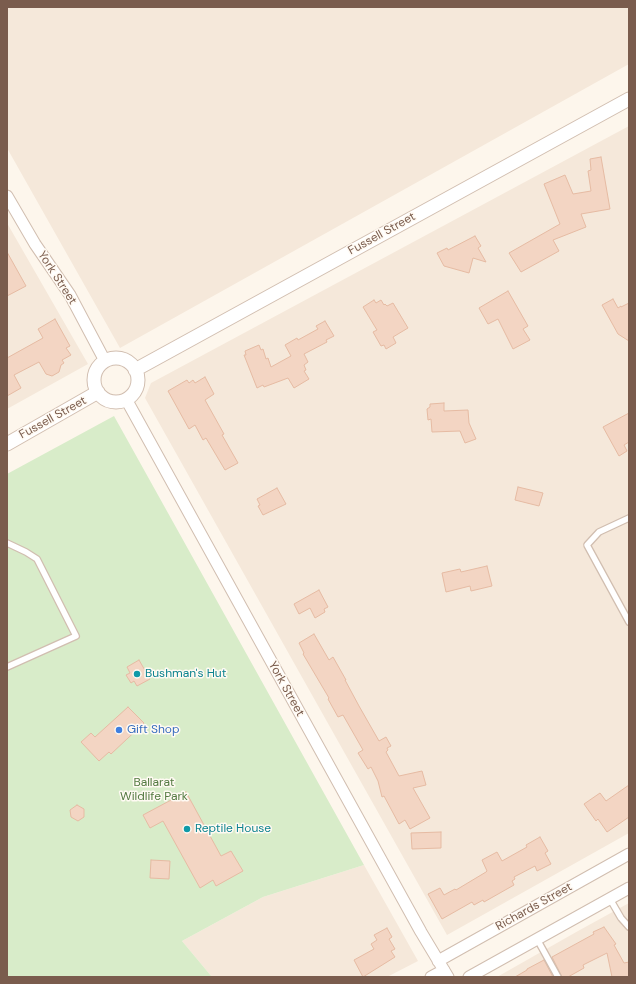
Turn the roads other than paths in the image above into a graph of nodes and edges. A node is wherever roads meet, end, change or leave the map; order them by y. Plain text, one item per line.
1 (629, 99) edge
2 (7, 196) edge
3 (105, 361) junction
4 (135, 370) junction
5 (98, 392) junction
6 (126, 399) junction
7 (7, 444) edge
8 (629, 518) edge
9 (7, 543) edge
10 (629, 622) edge
11 (7, 667) edge
12 (629, 854) edge
13 (629, 888) edge
14 (610, 899) junction
15 (629, 927) edge
16 (537, 940) junction
17 (443, 969) edge
18 (431, 977) edge
19 (469, 977) edge
20 (558, 977) edge

1 - 4 street, Fussell Street
2 - 3 street, York Street
3 - 4 street
3 - 5 street
4 - 6 street
5 - 6 street
5 - 7 street, Fussell Street
6 - 17 street, York Street
8 - 10 lane
9 - 11 lane
12 - 17 street, Richards Street
13 - 14 street
14 - 15 lane
14 - 16 street
16 - 19 street
16 - 20 lane
17 - 18 street, Richards Street

